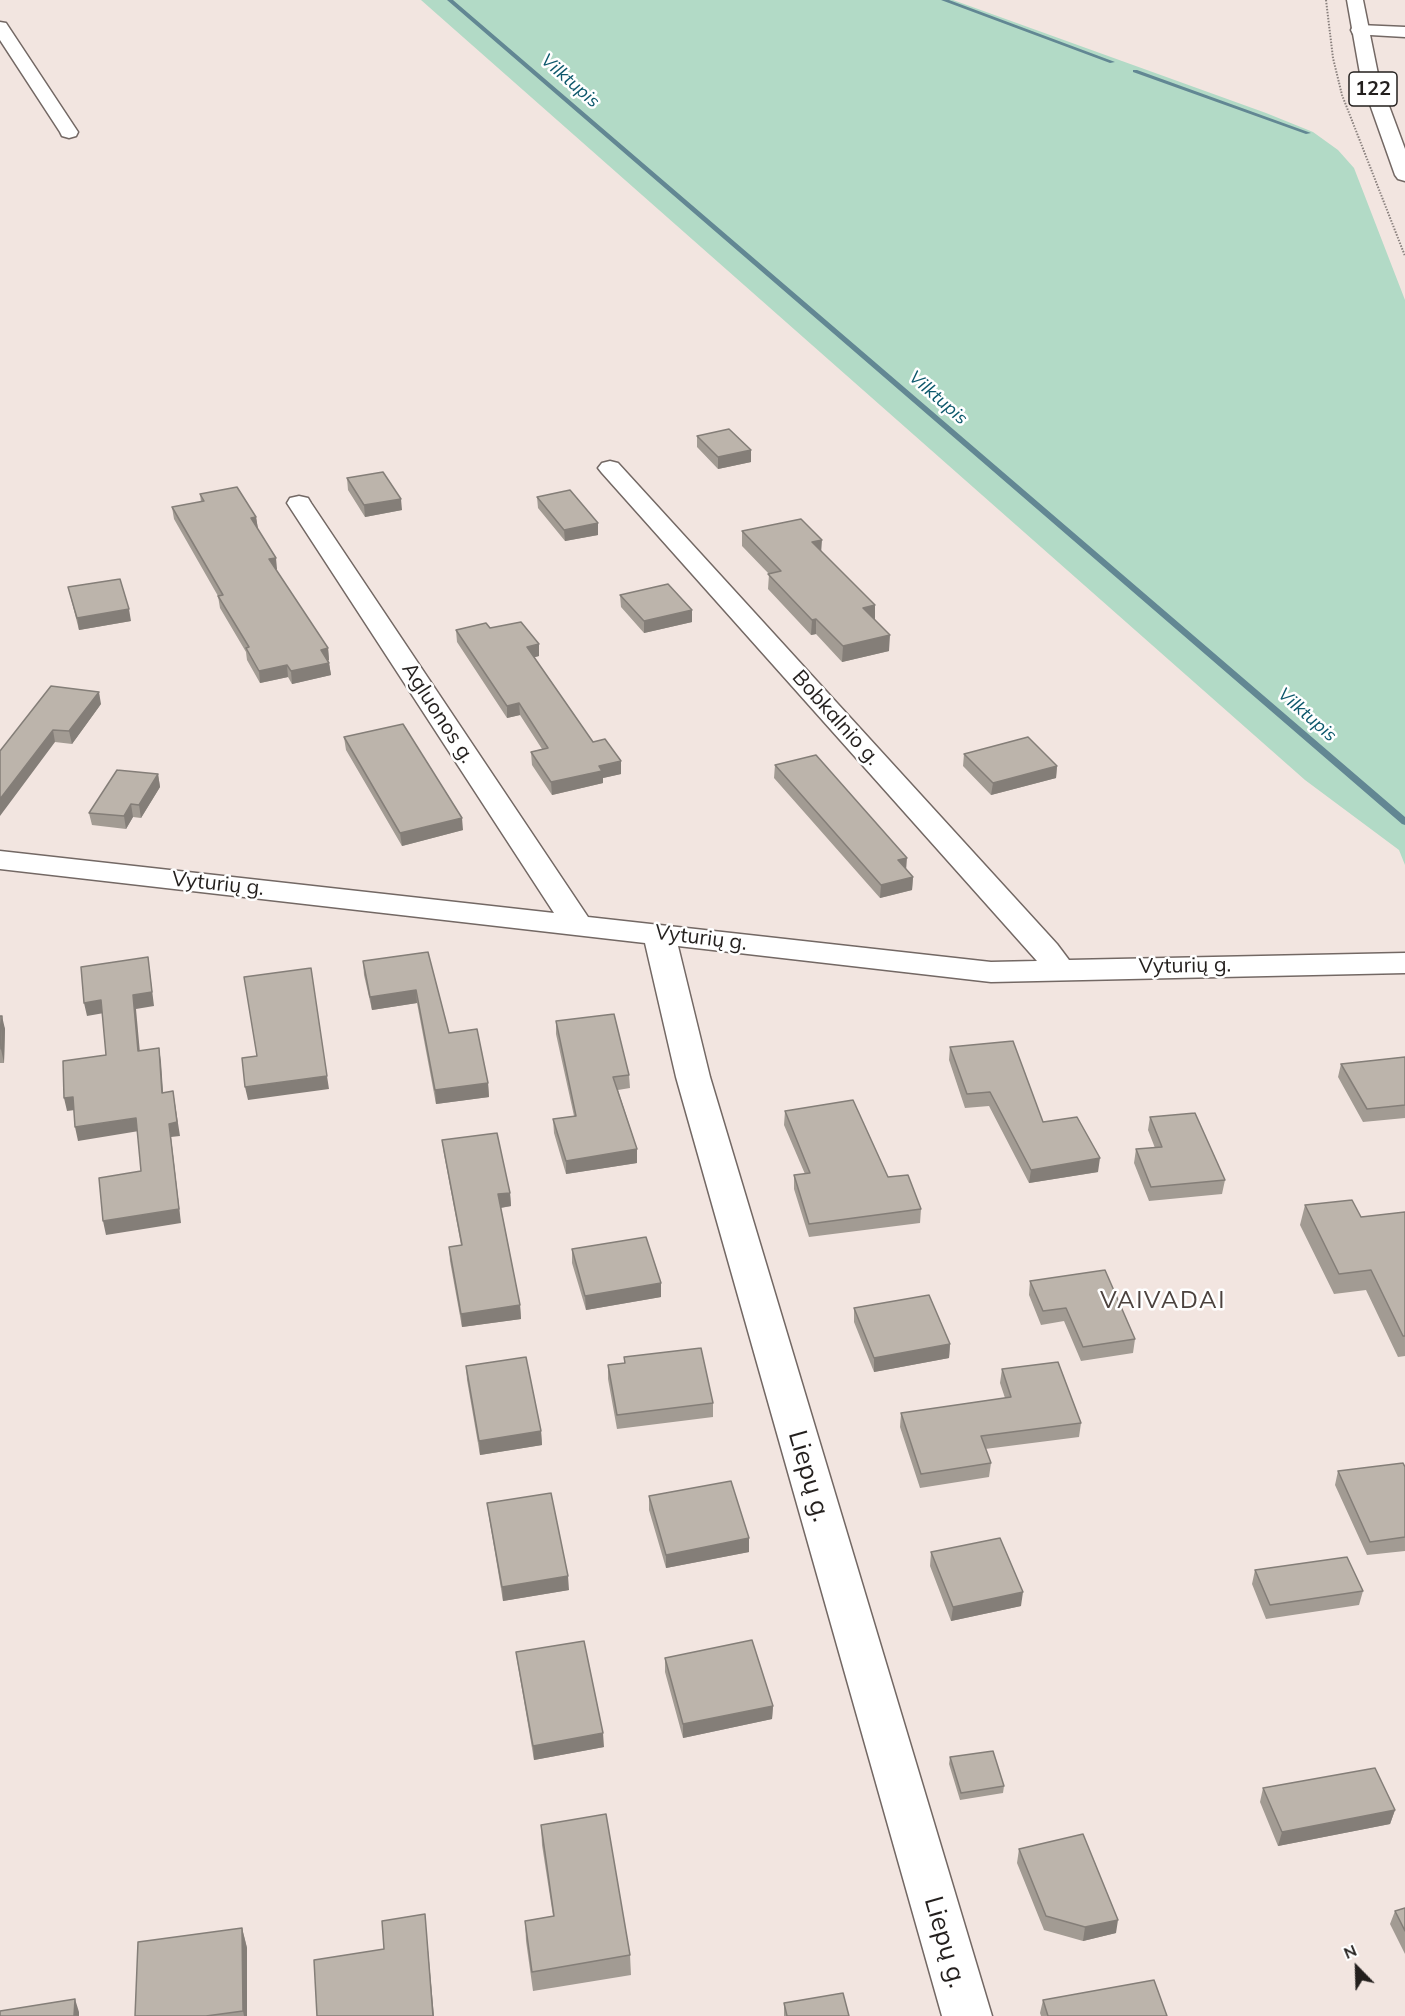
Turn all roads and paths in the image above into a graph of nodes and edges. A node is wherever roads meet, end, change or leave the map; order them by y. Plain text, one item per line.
1 (1355, 0) edge
2 (0, 27) edge
3 (1359, 30) junction
4 (1405, 32) edge
5 (69, 132) dead end
6 (1405, 175) edge
7 (610, 468) dead end
8 (299, 503) dead end
9 (0, 860) edge
10 (577, 924) junction
11 (659, 933) junction
12 (1405, 963) edge
13 (1059, 970) junction
14 (967, 2016) edge

1 - 3 street, 122
2 - 5 street
3 - 4 street
3 - 6 street, 122
7 - 13 street, Bobkalnio g.
8 - 10 street, Agluonos g.
9 - 10 street, Vyturių g.
10 - 11 street, Vyturių g.
11 - 13 street, Vyturių g.
11 - 14 street, Liepų g.
12 - 13 street, Vyturių g.

